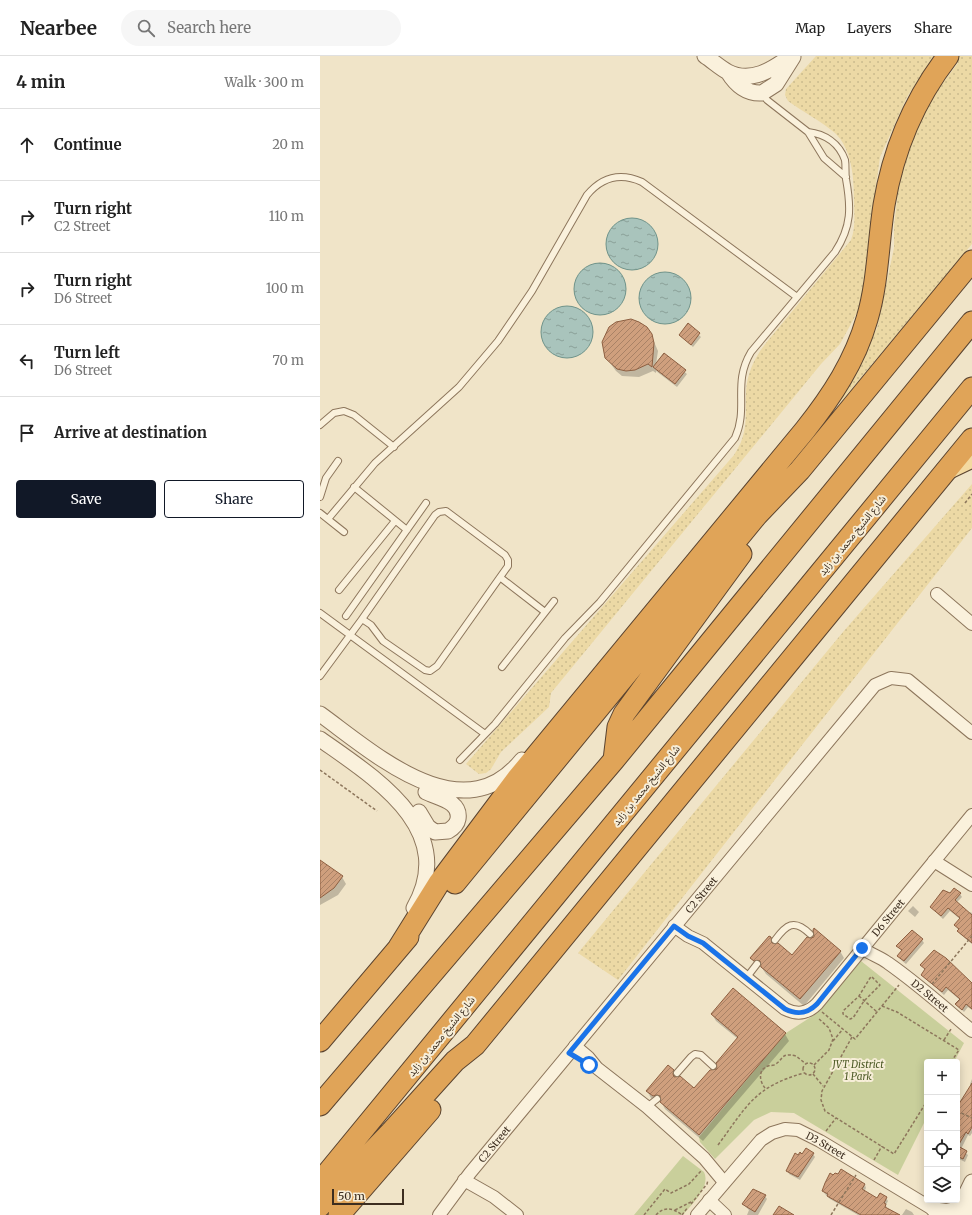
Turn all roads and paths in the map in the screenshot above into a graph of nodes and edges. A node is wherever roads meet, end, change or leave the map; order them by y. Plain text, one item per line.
1 (705, 56) edge
2 (792, 56) edge
3 (948, 56) edge
4 (728, 72) junction
5 (762, 93) junction
6 (808, 132) junction
7 (846, 177) junction
8 (972, 261) edge
9 (797, 297) junction
10 (972, 322) edge
11 (972, 388) edge
12 (320, 425) edge
13 (972, 439) edge
14 (394, 447) junction
15 (972, 458) edge
16 (338, 461) dead end
17 (800, 470) junction
18 (946, 471) junction
19 (354, 487) junction
20 (972, 494) edge
21 (320, 497) edge
22 (426, 503) dead end
23 (965, 503) dead end
24 (320, 513) edge
25 (328, 519) junction
26 (395, 521) junction
27 (407, 530) junction
28 (344, 532) dead end
29 (500, 578) junction
30 (339, 590) dead end
31 (937, 594) dead end
32 (554, 601) dead end
33 (545, 612) junction
34 (320, 614) edge
35 (346, 616) dead end
36 (362, 619) junction
37 (972, 624) edge
38 (350, 636) junction
39 (502, 667) dead end
40 (320, 676) edge
41 (320, 714) edge
42 (564, 723) junction
43 (972, 733) edge
44 (485, 734) junction
45 (320, 739) edge
46 (460, 760) dead end
47 (614, 760) junction
48 (389, 764) junction
49 (320, 770) edge
50 (375, 779) junction
51 (377, 811) dead end
52 (972, 815) edge
53 (937, 857) junction
54 (972, 885) edge
55 (677, 923) junction
56 (810, 934) dead end
57 (972, 936) edge
58 (775, 940) dead end
59 (864, 945) junction
60 (399, 947) junction
61 (757, 964) dead end
62 (382, 966) junction
63 (907, 976) junction
64 (747, 977) junction
65 (925, 992) junction
66 (859, 996) junction
67 (864, 1001) junction
68 (882, 1006) junction
69 (826, 1008) dead end
70 (822, 1012) junction
71 (877, 1012) junction
72 (958, 1019) junction
73 (843, 1029) junction
74 (972, 1031) edge
75 (852, 1037) junction
76 (944, 1040) junction
77 (320, 1041) edge
78 (832, 1043) junction
79 (475, 1045) junction
80 (572, 1049) junction
81 (953, 1059) edge
82 (806, 1064) junction
83 (814, 1065) junction
84 (713, 1066) dead end
85 (677, 1073) dead end
86 (804, 1073) junction
87 (813, 1074) junction
88 (823, 1086) junction
89 (766, 1089) junction
90 (657, 1099) dead end
91 (320, 1105) edge
92 (924, 1106) edge
93 (647, 1108) junction
94 (960, 1112) edge
95 (836, 1118) junction
96 (972, 1118) edge
97 (820, 1141) junction
98 (718, 1146) dead end
99 (882, 1146) junction
100 (864, 1168) junction
101 (704, 1173) dead end
102 (374, 1174) junction
103 (467, 1176) junction
104 (707, 1176) dead end
105 (728, 1177) junction
106 (320, 1182) edge
107 (972, 1182) edge
108 (320, 1206) edge
109 (700, 1206) edge
110 (675, 1210) junction
111 (964, 1211) edge
112 (934, 1212) edge
113 (339, 1215) edge
114 (346, 1215) edge
115 (439, 1215) edge
116 (517, 1215) edge
117 (644, 1215) edge
118 (656, 1215) edge
119 (682, 1215) edge
120 (715, 1215) edge
121 (725, 1215) edge
122 (832, 1215) edge

1 - 4 street
2 - 4 street
2 - 5 street
3 - 42 highway
4 - 5 street
5 - 6 lane
6 - 7 lane
6 - 7 lane
7 - 9 lane
8 - 17 highway
9 - 14 lane
9 - 44 lane
10 - 47 highway
11 - 106 highway, شارع الشيخ محمد بن زايد
12 - 14 lane
13 - 18 highway
14 - 19 lane
15 - 18 main road
16 - 21 lane
17 - 47 highway
17 - 60 highway
18 - 79 highway
19 - 25 lane
19 - 26 lane
20 - 23 path
22 - 27 lane
24 - 25 lane
25 - 28 lane
26 - 27 lane
26 - 30 lane
27 - 35 lane
29 - 33 lane
29 - 36 lane
29 - 36 lane
31 - 37 street
32 - 33 lane
33 - 39 lane
34 - 38 lane
36 - 38 lane
38 - 40 lane
38 - 44 lane
41 - 48 street
42 - 48 street
42 - 60 highway
43 - 55 street, C2 Street
44 - 46 lane
45 - 50 street
47 - 91 highway
48 - 50 street
49 - 51 path
50 - 62 street
52 - 53 street, D6 Street
53 - 54 street
53 - 59 street, D6 Street
55 - 64 street, D6 Street
55 - 80 street, C2 Street
56 - 58 lane
57 - 65 path
59 - 63 street, D2 Street
59 - 64 street, D6 Street
60 - 62 highway
61 - 64 lane
62 - 77 highway
63 - 65 street, D2 Street
63 - 68 path
65 - 72 street, D2 Street
66 - 67 path
66 - 67 path
66 - 67 path
67 - 71 path
68 - 71 path
68 - 76 path
69 - 70 path
70 - 73 path
70 - 78 path
71 - 75 path
72 - 74 street, D2 Street
72 - 76 path
73 - 75 path
73 - 78 path
75 - 88 path
76 - 81 path
78 - 83 path
79 - 102 highway
79 - 108 highway
80 - 93 street
80 - 103 street, C2 Street
82 - 83 path
82 - 86 path
82 - 89 path
83 - 87 path
84 - 85 lane
86 - 87 path
86 - 89 path
87 - 88 path
88 - 95 path
89 - 98 path
90 - 93 lane
92 - 99 path
93 - 105 street
94 - 96 path
95 - 97 path
95 - 99 path
97 - 100 street, D3 Street
97 - 105 street, D3 Street
99 - 100 path
100 - 112 street, D3 Street
100 - 122 path
101 - 117 path
102 - 113 highway
102 - 114 highway
103 - 115 street, C2 Street
103 - 116 street
104 - 109 path
105 - 109 street, D3 Street
107 - 111 street
109 - 110 path
109 - 119 path
109 - 120 street
109 - 121 street
110 - 118 path
110 - 119 path
111 - 112 street, D3 Street

